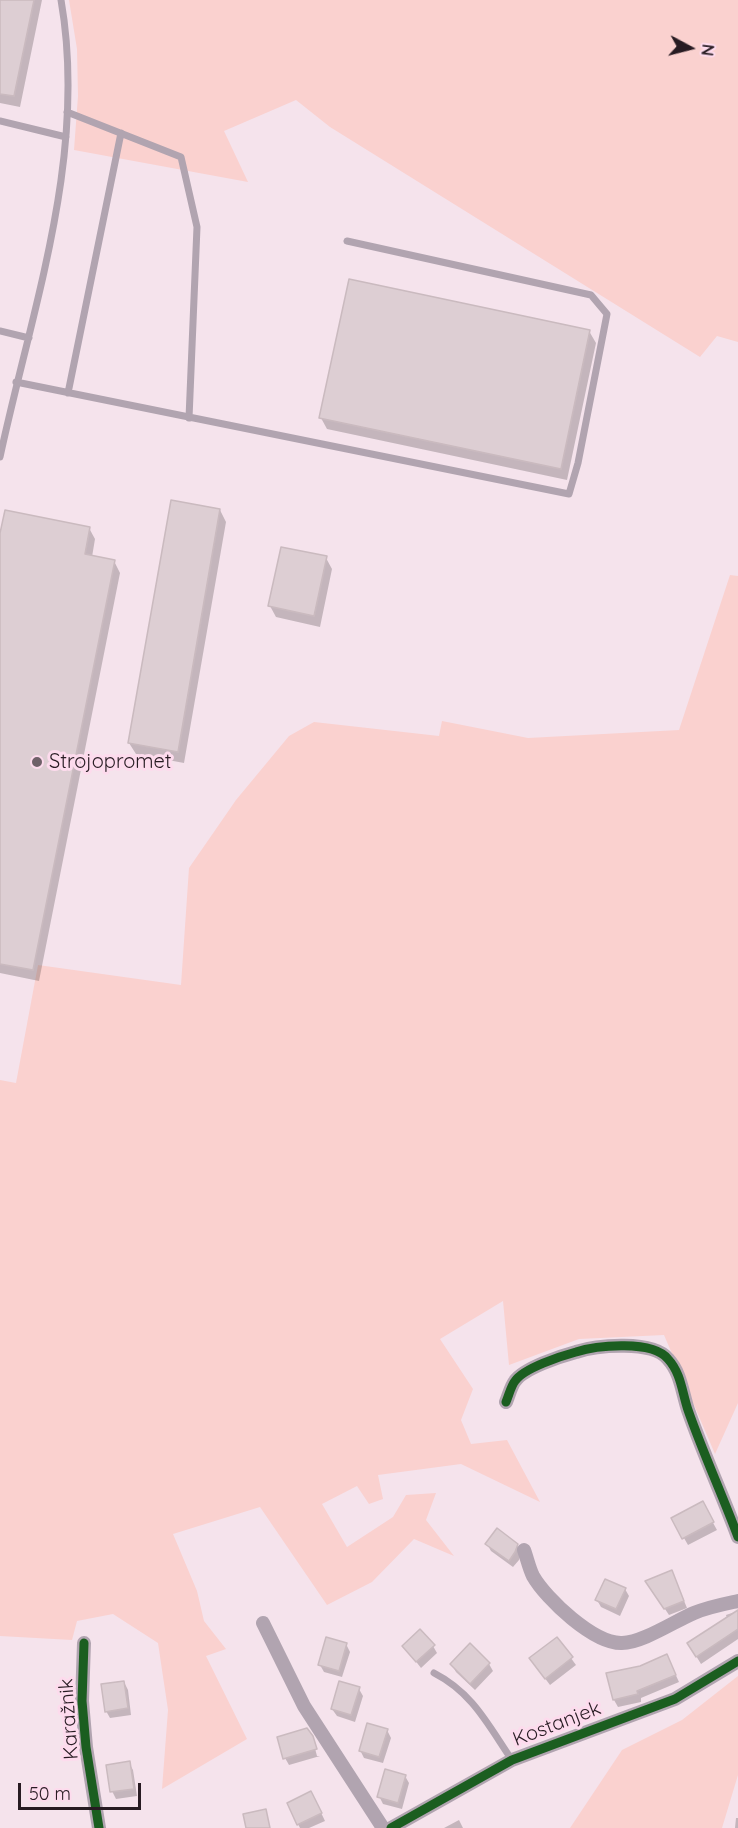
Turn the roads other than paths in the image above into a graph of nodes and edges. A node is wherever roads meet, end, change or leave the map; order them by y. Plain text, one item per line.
1 (61, 0) edge
2 (68, 112) junction
3 (0, 121) edge
4 (121, 133) junction
5 (66, 137) junction
6 (348, 241) dead end
7 (0, 331) edge
8 (28, 338) junction
9 (16, 382) junction
10 (68, 393) junction
11 (189, 418) junction
12 (0, 457) edge
13 (506, 1402) dead end
14 (738, 1537) edge
15 (524, 1550) dead end
16 (738, 1600) edge
17 (263, 1623) dead end
18 (84, 1643) dead end
19 (738, 1661) edge
20 (434, 1673) dead end
21 (512, 1760) junction
22 (99, 1828) edge
23 (383, 1828) edge
24 (391, 1828) edge

1 - 2 lane
2 - 4 lane
2 - 5 lane
3 - 5 lane
4 - 10 lane
4 - 11 lane
5 - 8 lane
6 - 11 lane
7 - 8 lane
8 - 9 lane
9 - 10 lane
9 - 12 lane
10 - 11 lane
13 - 14 street
15 - 16 street
17 - 23 street
18 - 22 street, Karažnik
19 - 21 street, Kostanjek
20 - 21 lane
21 - 24 street, Kostanjek

